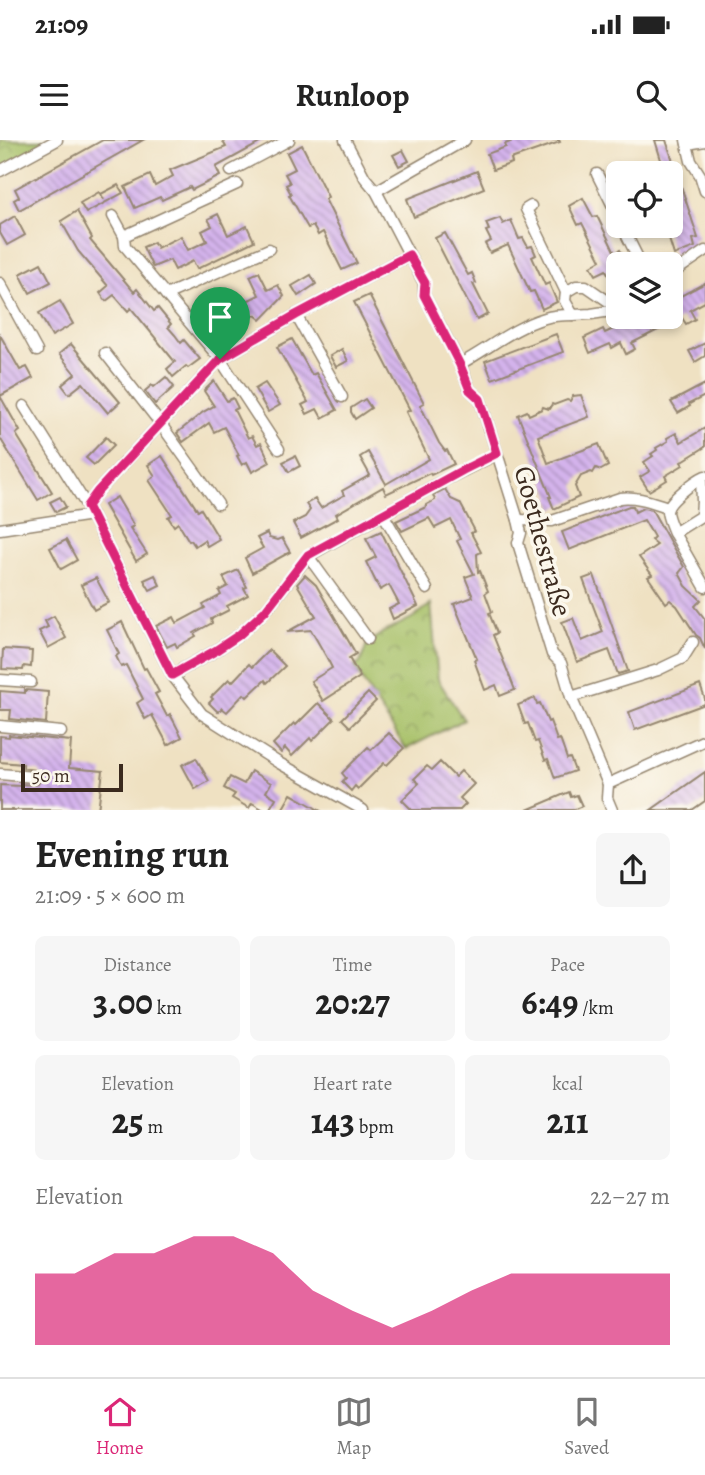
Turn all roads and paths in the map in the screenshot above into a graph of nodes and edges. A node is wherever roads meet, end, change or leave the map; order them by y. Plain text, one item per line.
1 (57, 140) edge
2 (289, 140) edge
3 (345, 140) edge
4 (465, 140) edge
5 (705, 141) edge
6 (687, 142) edge
7 (0, 171) edge
8 (231, 172) dead end
9 (597, 174) dead end
10 (237, 184) dead end
11 (376, 191) junction
12 (705, 191) edge
13 (606, 192) edge
14 (531, 206) dead end
15 (113, 216) dead end
16 (124, 236) junction
17 (270, 249) dead end
18 (705, 251) edge
19 (409, 255) junction
20 (683, 266) edge
21 (0, 283) edge
22 (566, 292) junction
23 (166, 295) junction
24 (606, 300) edge
25 (606, 311) edge
26 (573, 314) junction
27 (296, 315) junction
28 (37, 351) dead end
29 (105, 353) dead end
30 (220, 359) junction
31 (460, 365) junction
32 (342, 397) dead end
33 (24, 406) dead end
34 (160, 423) junction
35 (279, 449) dead end
36 (497, 453) junction
37 (703, 477) edge
38 (218, 504) dead end
39 (668, 507) junction
40 (90, 510) junction
41 (383, 514) junction
42 (518, 520) junction
43 (0, 529) edge
44 (674, 533) junction
45 (308, 555) junction
46 (705, 587) edge
47 (427, 589) dead end
48 (368, 639) dead end
49 (693, 642) dead end
50 (172, 675) junction
51 (0, 680) edge
52 (32, 682) dead end
53 (571, 697) junction
54 (0, 726) edge
55 (61, 732) dead end
56 (705, 740) edge
57 (0, 774) edge
58 (34, 777) dead end
59 (608, 784) junction
60 (363, 810) edge
61 (612, 810) edge

1 - 7 street
2 - 8 street
3 - 11 street, Goethestraße
4 - 11 street
5 - 6 street
6 - 12 street
9 - 13 street
10 - 16 street
11 - 19 street, Goethestraße
14 - 22 street
15 - 16 street
16 - 23 street
17 - 23 street
18 - 20 street
19 - 27 street
19 - 31 street, Goethestraße
21 - 28 street
22 - 24 street
22 - 26 street
23 - 30 street
25 - 26 street
26 - 31 street
27 - 30 street
27 - 32 street
29 - 34 street
30 - 34 street
30 - 35 street
31 - 36 street, Goethestraße
33 - 40 street
34 - 38 street
34 - 40 street
36 - 41 street
36 - 42 street, Goethestraße
37 - 39 street
37 - 44 street
39 - 42 street
39 - 44 street
40 - 43 street
40 - 50 street
41 - 45 street
41 - 47 street
42 - 53 street, Goethestraße
44 - 46 street
45 - 48 street
45 - 50 street
49 - 53 street
50 - 60 street
51 - 52 street
53 - 59 street, Goethestraße
54 - 55 street
56 - 59 street
57 - 58 street
59 - 61 street, Goethestraße

